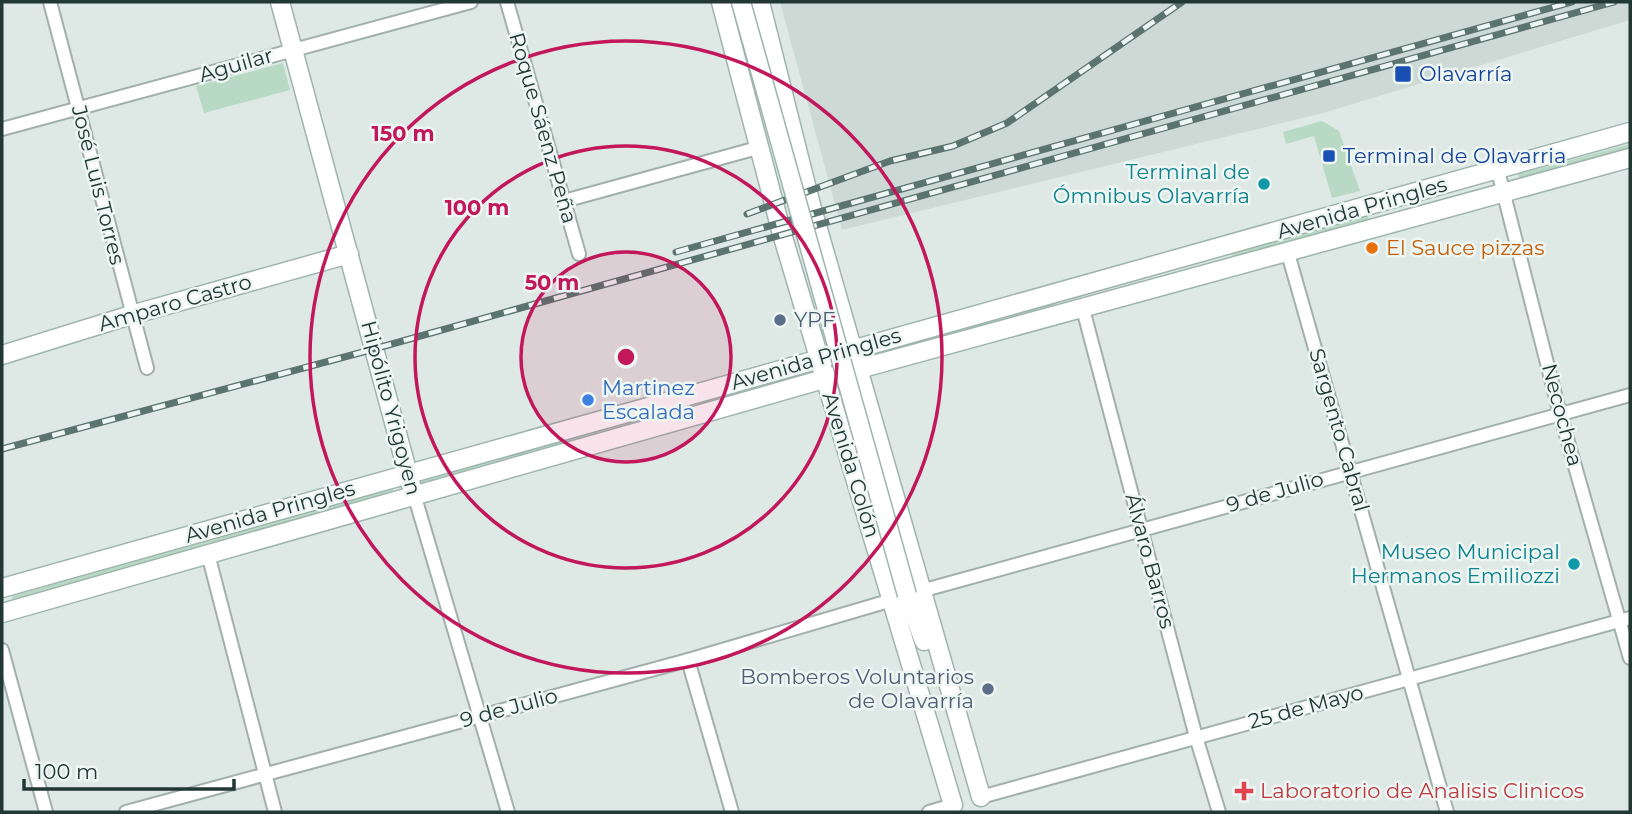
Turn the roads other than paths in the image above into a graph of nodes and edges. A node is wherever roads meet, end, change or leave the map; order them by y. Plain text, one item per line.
1 (50, 2) edge
2 (280, 2) edge
3 (471, 2) edge
4 (507, 2) edge
5 (721, 2) edge
6 (741, 2) edge
7 (760, 2) edge
8 (294, 49) junction
9 (80, 109) junction
10 (2, 129) edge
11 (1630, 132) edge
12 (761, 147) junction
13 (1630, 158) edge
14 (1499, 171) junction
15 (1504, 194) junction
16 (564, 201) junction
17 (1287, 250) junction
18 (349, 254) junction
19 (579, 254) dead end
20 (1083, 309) junction
21 (131, 315) junction
22 (853, 349) junction
23 (2, 355) edge
24 (820, 359) junction
25 (147, 368) dead end
26 (859, 369) junction
27 (826, 380) junction
28 (1630, 395) edge
29 (1560, 414) junction
30 (1350, 470) junction
31 (407, 473) junction
32 (414, 494) junction
33 (1143, 531) junction
34 (208, 554) junction
35 (2, 588) edge
36 (907, 595) junction
37 (2, 613) edge
38 (1625, 620) edge
39 (2, 650) edge
40 (1630, 657) edge
41 (688, 660) junction
42 (1410, 678) junction
43 (480, 716) junction
44 (1196, 737) junction
45 (264, 773) junction
46 (984, 805) edge
47 (954, 809) edge
48 (46, 812) edge
49 (126, 812) edge
50 (275, 812) edge
51 (508, 812) edge
52 (732, 812) edge
53 (929, 812) edge
54 (1219, 812) edge
55 (1447, 812) edge

1 - 9 street, José Luis Torres
2 - 8 main road, Hipólito Yrigoyen
3 - 8 street, Aguilar
4 - 16 street, Roque Sáenz Peña
5 - 12 main road, Avenida Colón
6 - 36 main road, Avenida Colón, bridge
7 - 22 main road, Avenida Colón
8 - 9 street, Aguilar
8 - 18 main road, Hipólito Yrigoyen
9 - 10 street, Aguilar
9 - 21 street, José Luis Torres
11 - 14 main road, Avenida Pringles
12 - 16 street
12 - 24 main road, Avenida Colón
13 - 15 main road, Avenida Pringles
14 - 15 street, Necochea
14 - 22 main road, Avenida Pringles
15 - 17 main road, Avenida Pringles
15 - 29 street, Necochea
16 - 19 street, Roque Sáenz Peña
17 - 20 main road, Avenida Pringles
17 - 30 street, Sargento Cabral
18 - 21 main road, Amparo Castro
18 - 31 main road, Hipólito Yrigoyen
20 - 26 main road, Avenida Pringles
20 - 33 street, Álvaro Barros
21 - 23 main road, Amparo Castro
21 - 25 street, José Luis Torres
22 - 24 main road, Avenida Pringles
22 - 26 main road, Avenida Colón
24 - 27 main road, Avenida Colón
24 - 31 main road, Avenida Pringles
26 - 27 main road, Avenida Pringles
26 - 36 main road, Avenida Colón
27 - 32 main road, Avenida Pringles
27 - 36 main road, Avenida Colón
28 - 29 street, 9 de Julio
29 - 30 street, 9 de Julio
29 - 38 street, Necochea
30 - 33 street, 9 de Julio
30 - 42 street, Sargento Cabral
31 - 32 main road, Hipólito Yrigoyen
31 - 35 main road, Avenida Pringles
32 - 34 main road, Avenida Pringles
32 - 43 street, Hipólito Yrigoyen
33 - 36 street, 9 de Julio
33 - 44 street, Álvaro Barros
34 - 37 main road, Avenida Pringles
34 - 45 street
36 - 41 street, 9 de Julio
36 - 46 main road, Avenida Colón
36 - 47 main road, Avenida Colón
38 - 40 street, Necochea
38 - 42 street, 25 de Mayo
39 - 48 street
41 - 43 street, 9 de Julio
41 - 52 street
42 - 44 street, 25 de Mayo
42 - 55 street, Sargento Cabral
43 - 45 street, 9 de Julio
43 - 51 street, Hipólito Yrigoyen
44 - 46 street, 25 de Mayo
44 - 54 street, Álvaro Barros
45 - 49 street, 9 de Julio
45 - 50 street
47 - 53 street

